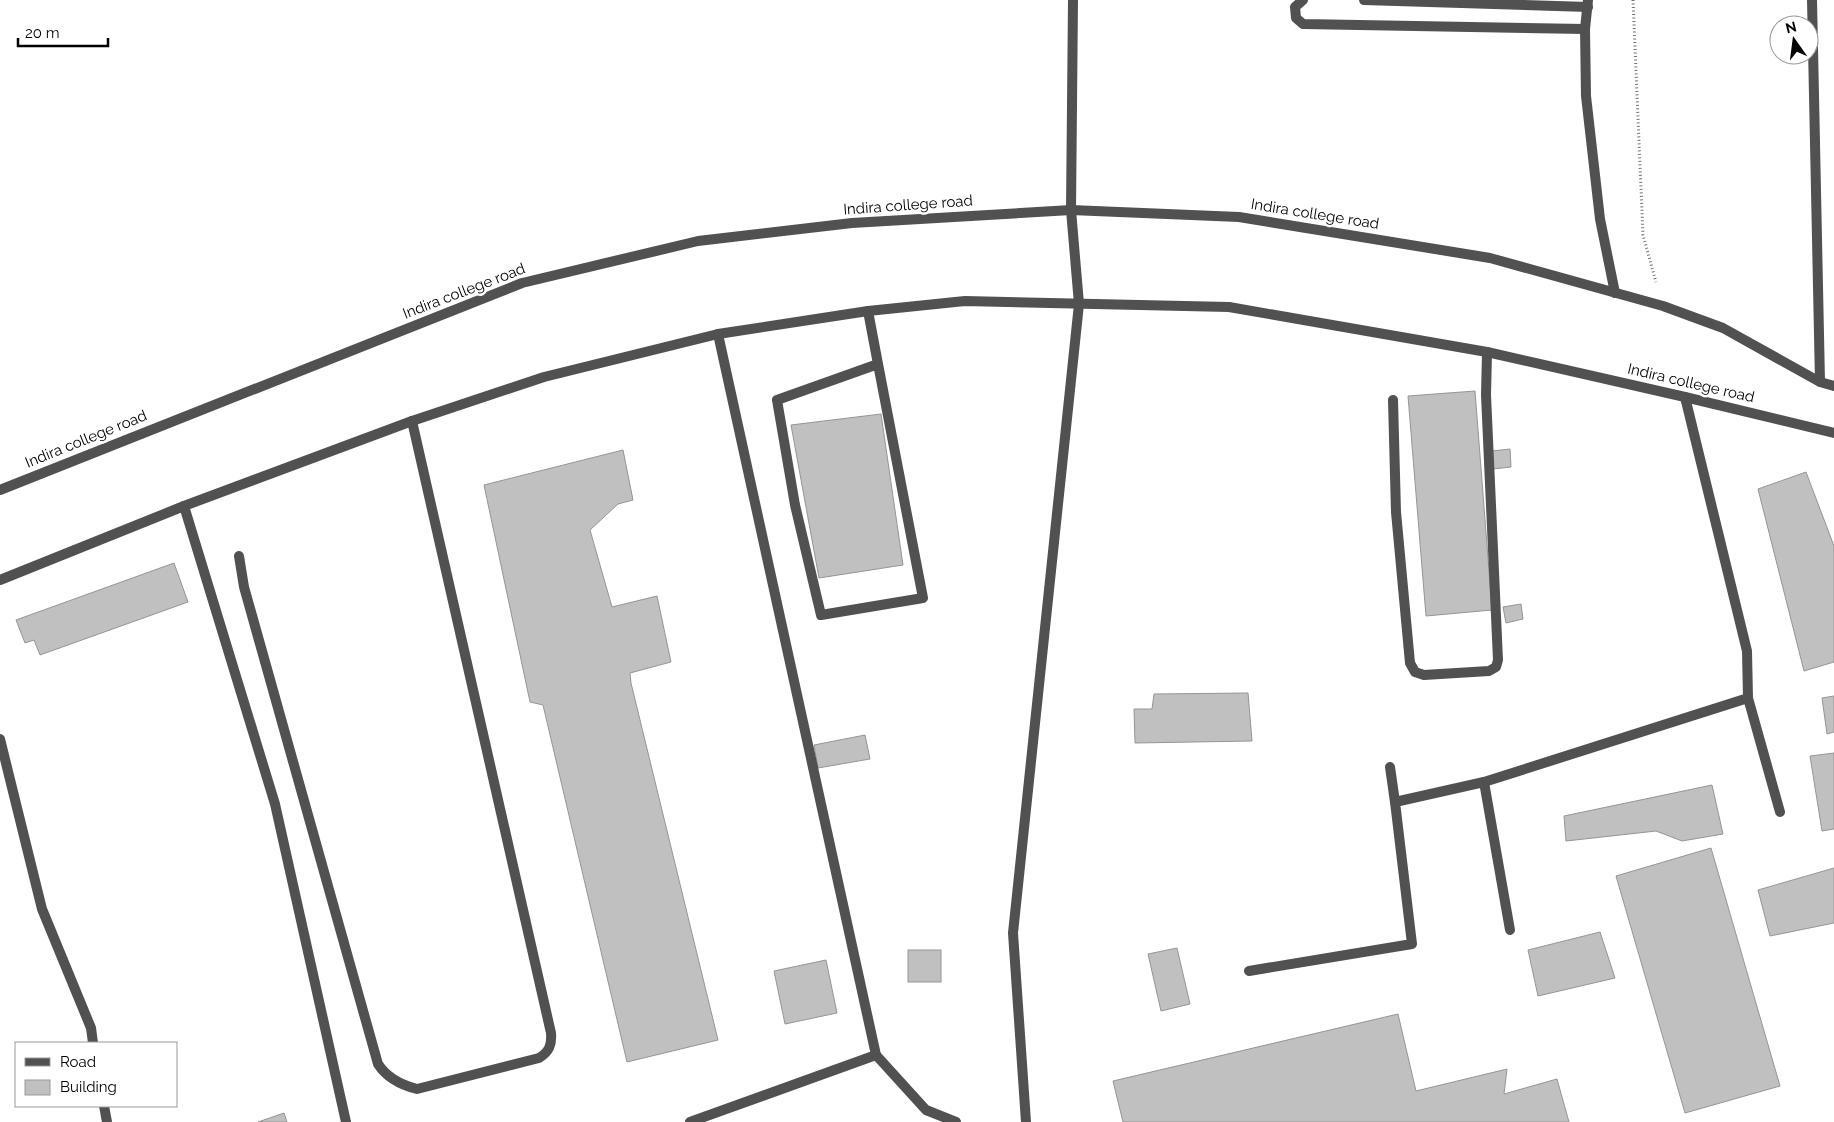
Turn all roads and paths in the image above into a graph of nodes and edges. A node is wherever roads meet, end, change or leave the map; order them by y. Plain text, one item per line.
1 (1073, 0) edge
2 (1303, 0) edge
3 (1364, 0) edge
4 (1633, 0) edge
5 (1812, 0) edge
6 (1588, 3) edge
7 (1586, 29) junction
8 (1071, 210) junction
9 (1615, 294) junction
10 (1079, 304) junction
11 (1663, 306) junction
12 (868, 311) junction
13 (718, 334) junction
14 (1487, 352) junction
15 (878, 364) junction
16 (1820, 382) junction
17 (1834, 386) edge
18 (1685, 397) junction
19 (1393, 400) dead end
20 (412, 421) junction
21 (1834, 433) edge
22 (0, 490) edge
23 (184, 506) junction
24 (238, 556) dead end
25 (0, 580) edge
26 (1748, 698) junction
27 (0, 739) edge
28 (1390, 766) dead end
29 (1484, 782) junction
30 (1395, 802) junction
31 (1780, 812) dead end
32 (1510, 930) dead end
33 (1249, 971) dead end
34 (93, 1042) edge
35 (876, 1055) junction
36 (104, 1107) edge
37 (107, 1122) edge
38 (346, 1122) edge
39 (690, 1122) edge
40 (956, 1122) edge
41 (1026, 1122) edge

1 - 8 street
2 - 7 street
3 - 6 street
4 - 11 path
5 - 16 street
6 - 7 street
7 - 9 street
8 - 9 street, Indira college road
8 - 10 street
8 - 22 street, Indira college road
9 - 11 street, Indira college road
10 - 12 street, Indira college road
10 - 14 street, Indira college road
10 - 41 street
11 - 16 street, Indira college road
12 - 13 street, Indira college road
12 - 15 street
13 - 20 street, Indira college road
13 - 35 street
14 - 18 street, Indira college road
14 - 19 street
15 - 15 street
16 - 17 street, Indira college road
18 - 21 street, Indira college road
18 - 26 street
20 - 23 street, Indira college road
20 - 24 street
23 - 25 street, Indira college road
23 - 38 street
26 - 29 street
26 - 31 street
27 - 34 street
28 - 30 street
29 - 30 street
29 - 32 street
30 - 33 street
35 - 39 street
35 - 40 street
36 - 37 street

